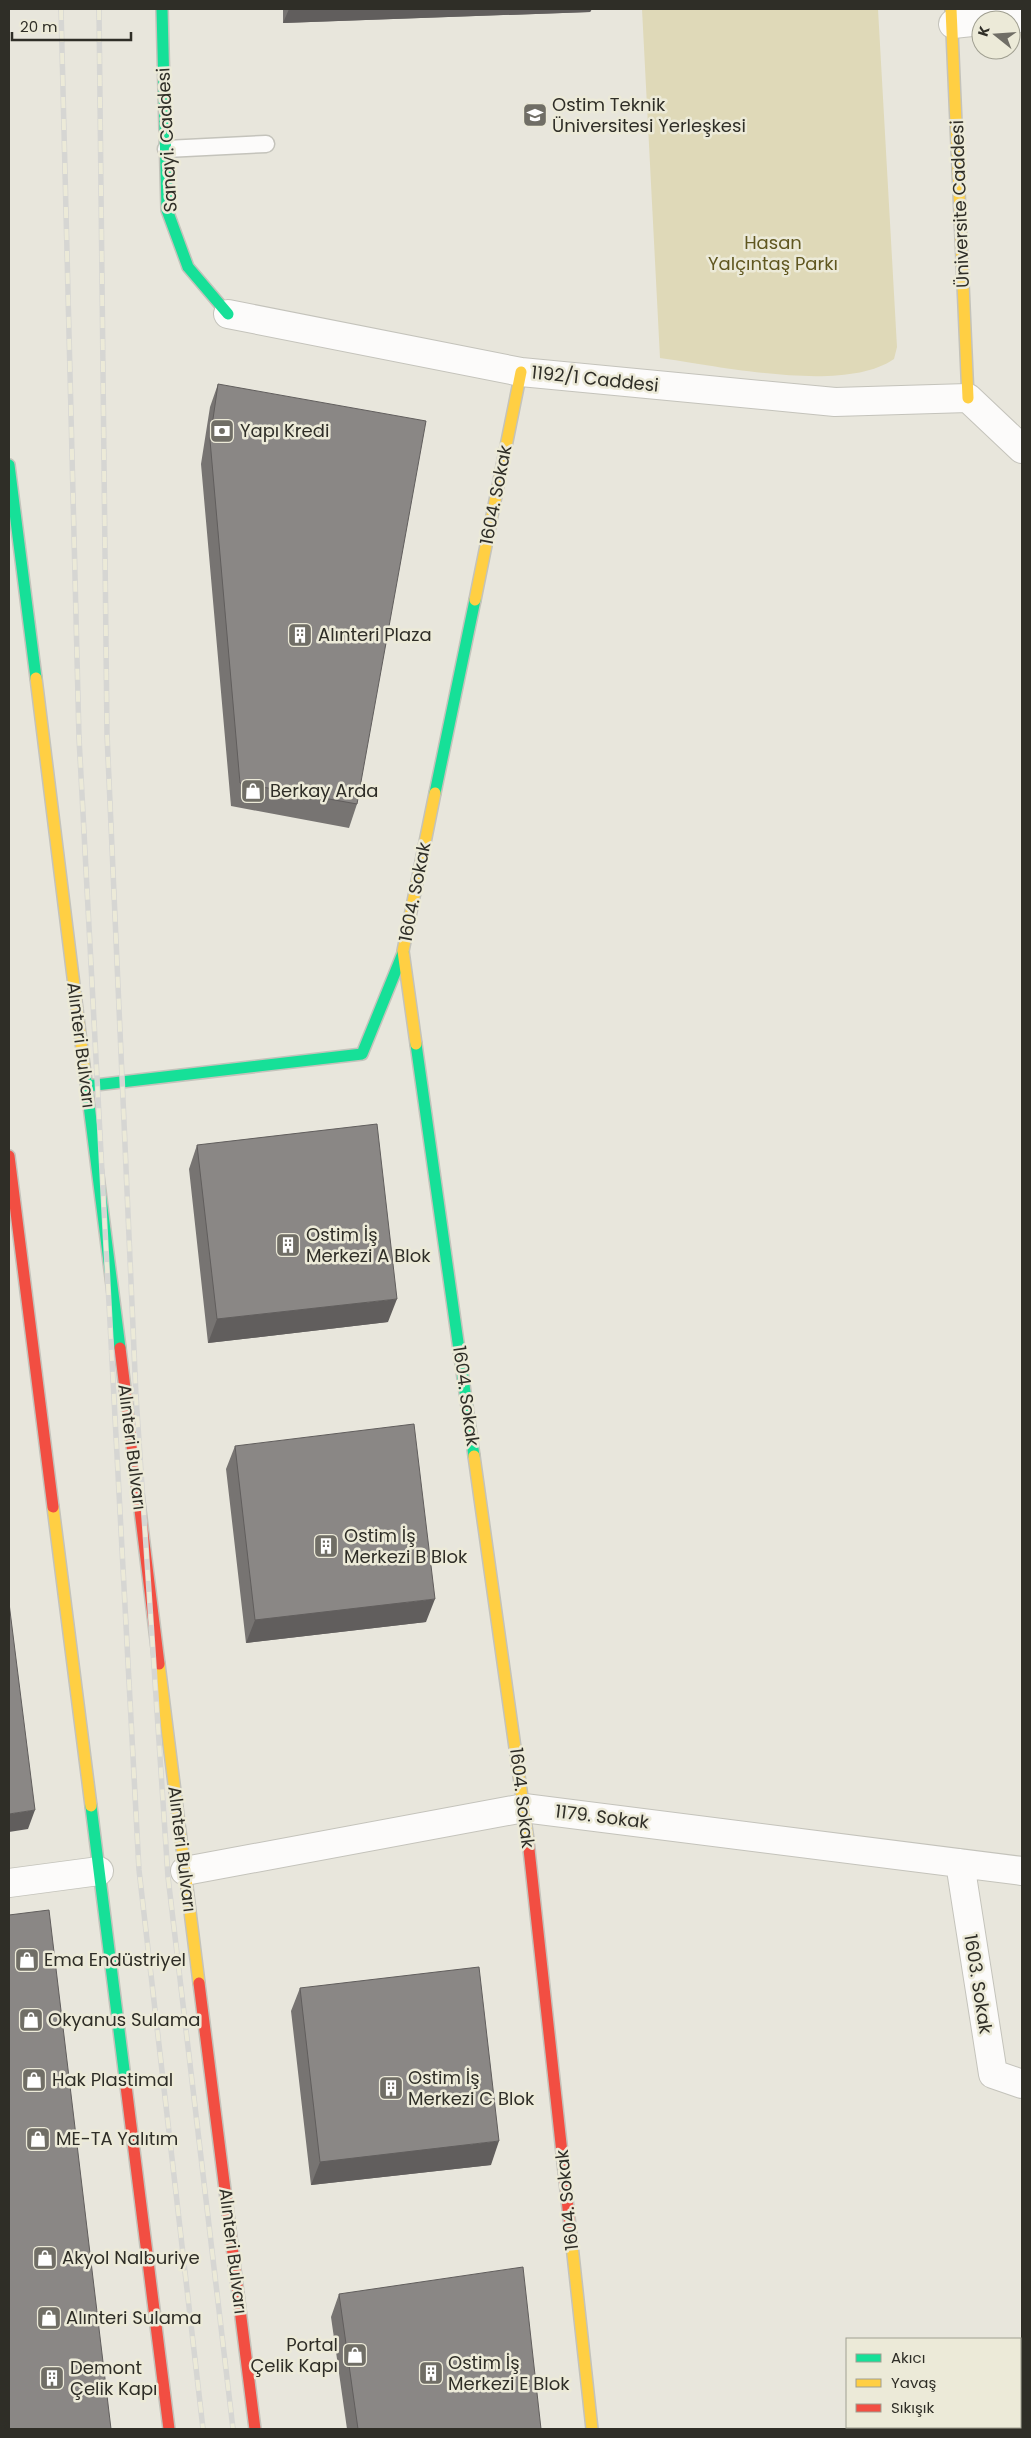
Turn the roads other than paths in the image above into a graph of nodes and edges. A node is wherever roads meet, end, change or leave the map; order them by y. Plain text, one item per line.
1 (162, 9) edge
2 (952, 16) edge
3 (971, 19) edge
4 (266, 144) dead end
5 (166, 149) junction
6 (228, 314) joint
7 (521, 372) junction
8 (968, 398) junction
9 (1022, 449) edge
10 (9, 464) edge
11 (403, 951) junction
12 (87, 1086) junction
13 (9, 1156) edge
14 (524, 1808) junction
15 (960, 1863) junction
16 (185, 1871) junction
17 (1022, 1871) edge
18 (99, 1872) junction
19 (9, 1883) edge
20 (1022, 2084) edge
21 (170, 2429) edge
22 (255, 2429) edge
23 (592, 2429) edge

1 - 5 main road, Sanayi. Caddesi
2 - 3 street
2 - 8 main road, Üniversite Caddesi
4 - 5 lane
5 - 6 main road, Sanayi. Caddesi
6 - 7 street, 1192/1 Caddesi
7 - 8 street, 1192/1 Caddesi
7 - 11 main road, 1604. Sokak
8 - 9 street
10 - 12 main road, Alınteri Bulvarı
11 - 12 main road
11 - 14 main road, 1604. Sokak
12 - 16 main road, Alınteri Bulvarı
13 - 18 main road
14 - 15 street, 1179. Sokak
14 - 16 street, 1179. Sokak
14 - 23 main road, 1604. Sokak
15 - 17 street, 1179. Sokak
15 - 20 street, 1603. Sokak
16 - 22 main road, Alınteri Bulvarı
18 - 19 street
18 - 21 main road

